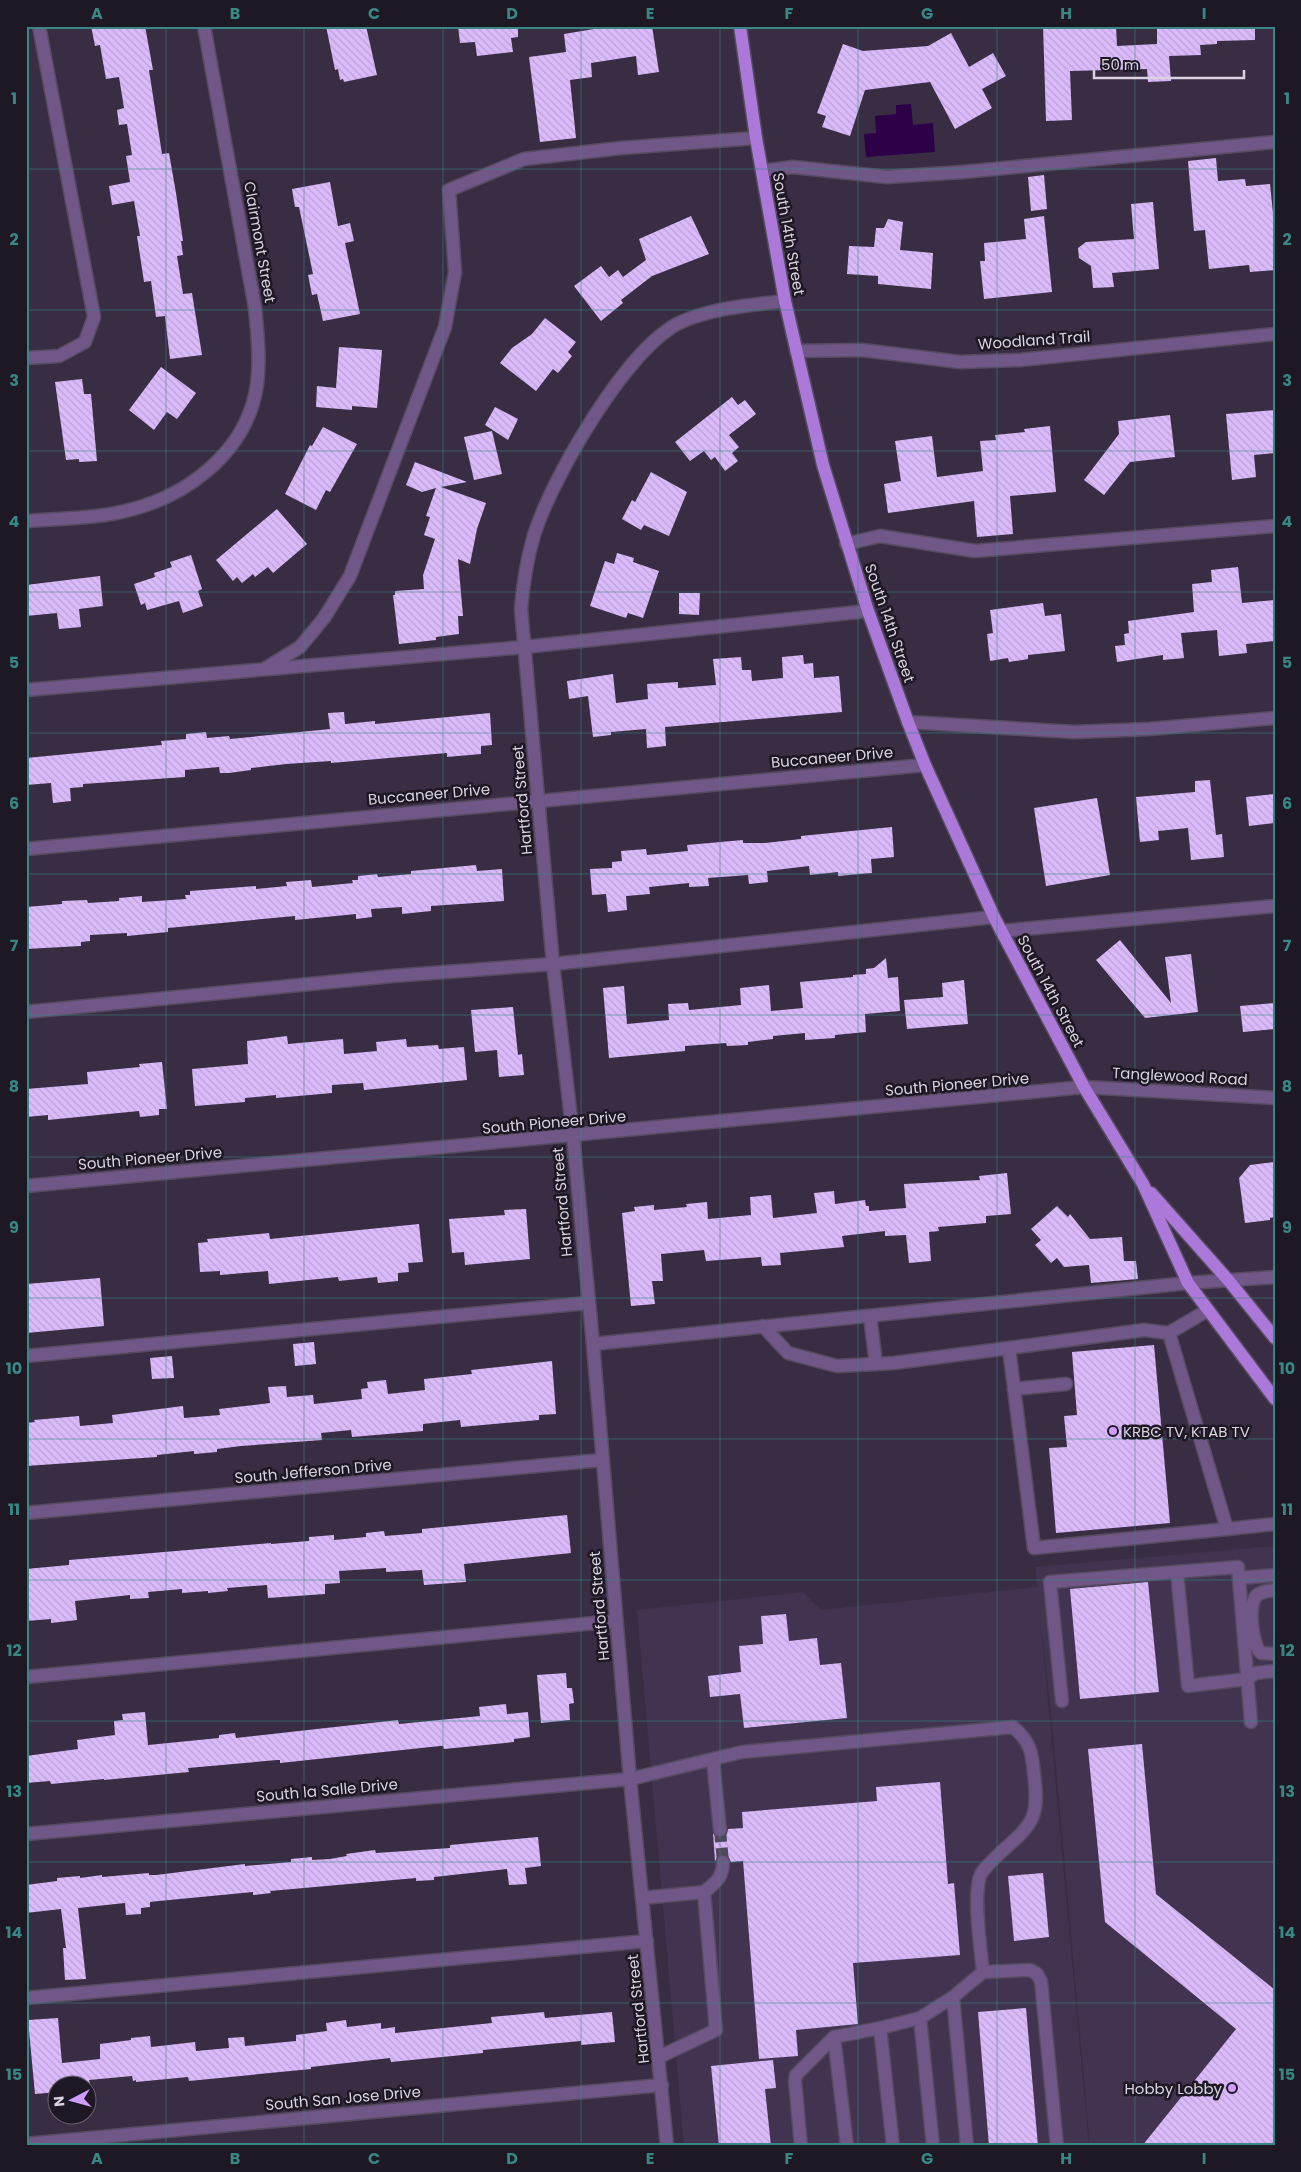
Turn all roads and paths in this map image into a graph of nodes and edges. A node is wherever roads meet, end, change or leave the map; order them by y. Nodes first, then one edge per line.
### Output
1 (39, 26) edge
2 (204, 26) edge
3 (740, 26) edge
4 (756, 138) junction
5 (1275, 142) edge
6 (762, 171) junction
7 (785, 301) junction
8 (1275, 334) edge
9 (796, 351) junction
10 (26, 358) edge
11 (26, 521) edge
12 (1275, 526) edge
13 (846, 544) junction
14 (868, 611) junction
15 (524, 648) junction
16 (266, 668) junction
17 (26, 690) edge
18 (1275, 718) edge
19 (908, 722) junction
20 (925, 765) junction
21 (538, 800) junction
22 (26, 849) edge
23 (1275, 906) edge
24 (994, 917) junction
25 (1001, 931) junction
26 (553, 964) junction
27 (26, 1012) edge
28 (1084, 1087) junction
29 (1275, 1098) edge
30 (573, 1136) junction
31 (1142, 1184) junction
32 (26, 1186) edge
33 (1275, 1277) edge
34 (1229, 1281) junction
35 (1188, 1284) junction
36 (587, 1303) junction
37 (1208, 1310) junction
38 (870, 1316) junction
39 (763, 1326) junction
40 (1168, 1332) junction
41 (1275, 1338) edge
42 (593, 1344) junction
43 (1009, 1348) junction
44 (26, 1356) edge
45 (876, 1364) junction
46 (1066, 1384) dead end
47 (1014, 1389) junction
48 (1275, 1399) edge
49 (602, 1460) junction
50 (26, 1513) edge
51 (1275, 1524) edge
52 (1227, 1529) junction
53 (1177, 1572) junction
54 (1275, 1575) edge
55 (1239, 1578) junction
56 (1275, 1590) edge
57 (616, 1621) junction
58 (1275, 1654) edge
59 (1275, 1671) edge
60 (26, 1677) edge
61 (1248, 1679) junction
62 (1062, 1702) dead end
63 (1251, 1722) dead end
64 (713, 1760) junction
65 (630, 1779) junction
66 (720, 1830) tunnel mouth
67 (26, 1834) edge
68 (723, 1862) tunnel mouth
69 (704, 1892) junction
70 (642, 1898) junction
71 (647, 1942) junction
72 (983, 1972) junction
73 (953, 1997) junction
74 (26, 1998) edge
75 (920, 2018) junction
76 (880, 2028) junction
77 (834, 2037) junction
78 (660, 2057) junction
79 (662, 2085) junction
80 (26, 2144) edge
81 (667, 2146) edge
82 (801, 2146) edge
83 (847, 2146) edge
84 (893, 2146) edge
85 (933, 2146) edge
86 (967, 2146) edge
87 (1057, 2146) edge

1 - 10 street
2 - 11 street, Clairmont Street
3 - 4 main road, South 14th Street
4 - 6 main road, South 14th Street
4 - 16 street
5 - 6 street
6 - 7 main road, South 14th Street
7 - 9 main road, South 14th Street
7 - 15 street, Hartford Street
8 - 9 street, Woodland Trail
9 - 13 main road, South 14th Street
12 - 13 street
13 - 14 main road, South 14th Street
14 - 15 street
14 - 19 main road, South 14th Street
15 - 16 street
15 - 21 street, Hartford Street
16 - 17 street
18 - 19 street
19 - 20 main road, South 14th Street
20 - 21 street, Buccaneer Drive
20 - 24 main road, South 14th Street
21 - 22 street, Buccaneer Drive
21 - 26 street, Hartford Street
23 - 25 street
24 - 25 main road, South 14th Street
24 - 26 street
25 - 28 main road, South 14th Street
26 - 27 street
26 - 30 street, Hartford Street
28 - 29 street, Tanglewood Road
28 - 30 street, South Pioneer Drive
28 - 31 main road, South 14th Street
30 - 32 street, South Pioneer Drive
30 - 36 street, Hartford Street
31 - 34 main road, South 14th Street
31 - 35 main road, South 14th Street
33 - 34 street
34 - 35 street
34 - 41 main road, South 14th Street
35 - 37 main road, South 14th Street
35 - 38 street
36 - 42 street, Hartford Street
36 - 44 street
37 - 40 street
37 - 48 main road, South 14th Street
38 - 39 street
38 - 45 street
39 - 42 street
39 - 45 street
40 - 43 street
40 - 52 street
42 - 49 street, Hartford Street
43 - 45 street
43 - 47 street
46 - 47 street
47 - 52 street
49 - 50 street, South Jefferson Drive
49 - 57 street, Hartford Street
51 - 52 street
53 - 55 street
53 - 61 street
53 - 62 street
54 - 55 street
55 - 61 street
56 - 58 street
57 - 60 street
57 - 65 street, Hartford Street
59 - 61 street
61 - 63 street
64 - 65 street, South la Salle Drive
64 - 66 street
64 - 72 street, South la Salle Drive
65 - 67 street, South la Salle Drive
65 - 70 street, Hartford Street
68 - 69 street
69 - 70 street
69 - 78 street
70 - 71 street, Hartford Street
71 - 74 street
71 - 78 street, Hartford Street
72 - 73 street
72 - 87 street
73 - 75 street
73 - 86 street
75 - 76 street
75 - 85 street
76 - 77 street
76 - 84 street
77 - 82 street
77 - 83 street
78 - 79 street, Hartford Street
79 - 80 street, South San Jose Drive
79 - 81 street, Hartford Street

